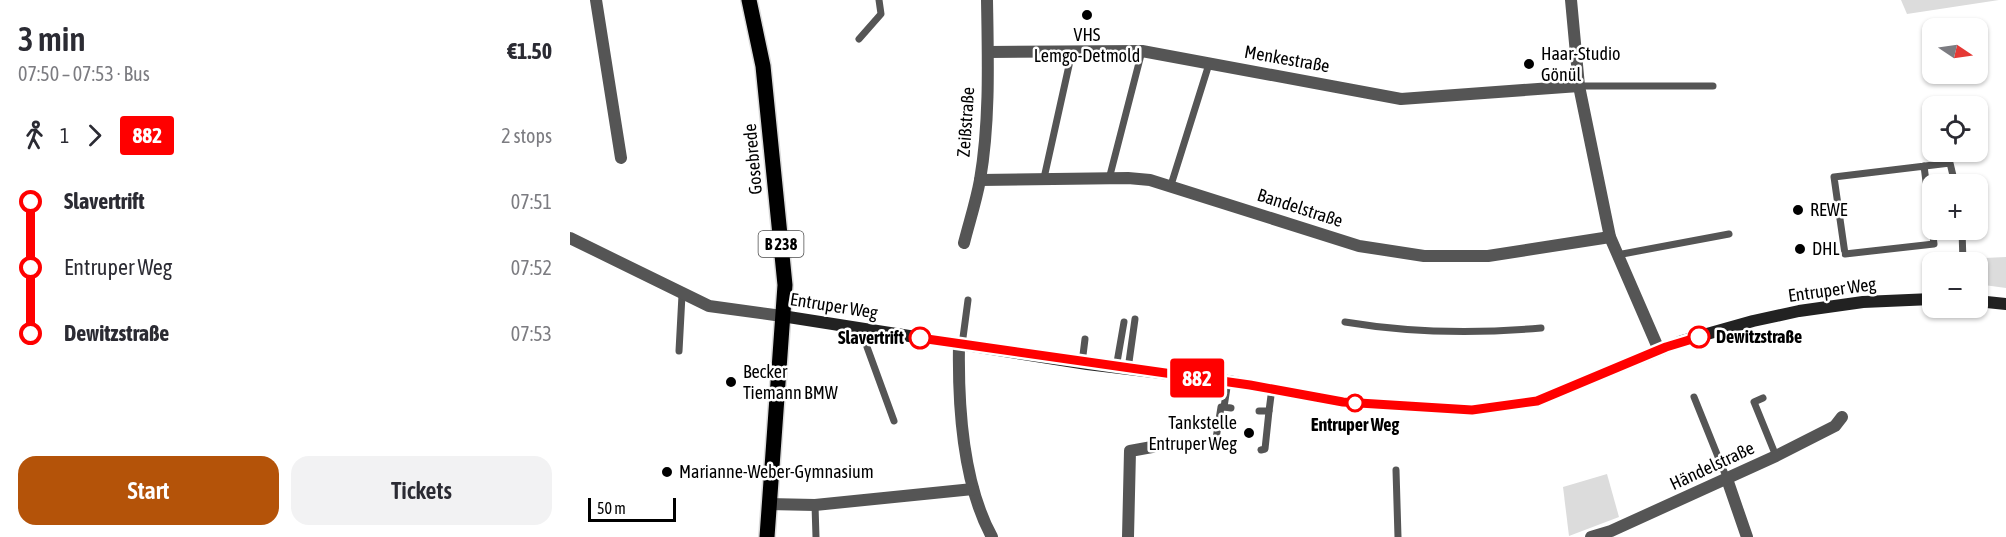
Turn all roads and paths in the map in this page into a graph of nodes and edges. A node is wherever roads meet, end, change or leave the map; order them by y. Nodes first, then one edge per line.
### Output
1 (596, 0) edge
2 (749, 0) edge
3 (879, 0) edge
4 (987, 0) edge
5 (1571, 0) edge
6 (859, 39) dead end
7 (1142, 51) junction
8 (988, 52) junction
9 (1072, 52) junction
10 (1209, 63) junction
11 (1579, 86) junction
12 (1713, 86) dead end
13 (621, 158) dead end
14 (1924, 166) junction
15 (1953, 174) edge
16 (1044, 178) junction
17 (1109, 179) junction
18 (980, 180) junction
19 (1171, 185) junction
20 (1730, 234) dead end
21 (1610, 237) junction
22 (570, 238) edge
23 (1961, 240) edge
24 (964, 243) dead end
25 (1960, 248) junction
26 (1959, 252) edge
27 (1961, 252) edge
28 (1617, 255) junction
29 (682, 295) junction
30 (1922, 299) edge
31 (968, 300) dead end
32 (1988, 302) edge
33 (2006, 304) edge
34 (782, 316) junction
35 (1135, 319) dead end
36 (1124, 321) dead end
37 (1345, 322) dead end
38 (1541, 328) dead end
39 (864, 329) junction
40 (1085, 339) dead end
41 (961, 345) junction
42 (1659, 350) junction
43 (679, 351) dead end
44 (1082, 363) junction
45 (1122, 369) junction
46 (1228, 381) junction
47 (1272, 388) junction
48 (1694, 397) dead end
49 (1763, 398) dead end
50 (1259, 411) dead end
51 (1269, 411) junction
52 (1842, 417) dead end
53 (894, 421) dead end
54 (1227, 446) dead end
55 (1152, 447) dead end
56 (1261, 450) dead end
57 (1776, 456) junction
58 (1395, 470) dead end
59 (1726, 479) junction
60 (973, 489) junction
61 (768, 504) junction
62 (815, 505) junction
63 (1612, 534) edge
64 (767, 537) edge
65 (816, 537) edge
66 (992, 537) edge
67 (1128, 537) edge
68 (1398, 537) edge
69 (1591, 537) edge
70 (1747, 537) edge

1 - 13 street
2 - 34 main road, Gosebrede / B 238
3 - 6 lane
4 - 8 street, Zeißstraße
5 - 11 street
7 - 9 street, Menkestraße
7 - 10 street, Menkestraße
7 - 17 lane
8 - 9 street, Menkestraße
8 - 18 street, Zeißstraße
9 - 16 lane
10 - 11 street, Menkestraße
10 - 19 lane
11 - 12 lane
11 - 21 street
14 - 14 lane
14 - 15 lane
16 - 17 street, Bandelstraße
16 - 18 street, Bandelstraße
17 - 19 street, Bandelstraße
18 - 24 street, Zeißstraße
19 - 21 street, Bandelstraße
20 - 28 lane
21 - 28 street
22 - 29 street, Entruper Weg
23 - 25 lane
25 - 26 lane
25 - 27 lane
28 - 42 street
29 - 34 street, Entruper Weg
29 - 43 lane
30 - 42 main road, Entruper Weg
31 - 41 lane
32 - 33 main road
34 - 39 main road, Entruper Weg
34 - 61 main road, B 238
35 - 45 lane
36 - 45 lane
37 - 38 lane
39 - 41 main road, Entruper Weg
39 - 53 lane
40 - 44 lane
41 - 44 main road, Entruper Weg
41 - 60 street
42 - 47 main road, Entruper Weg
44 - 45 main road, Entruper Weg
45 - 46 main road, Entruper Weg
46 - 47 main road, Entruper Weg
46 - 54 lane
47 - 51 lane
48 - 59 lane
49 - 57 lane
50 - 51 lane
51 - 56 lane
52 - 57 street, Händelstraße
55 - 67 street
57 - 59 street, Händelstraße
58 - 68 lane
59 - 63 street, Händelstraße
59 - 70 street
60 - 62 street
60 - 66 street
61 - 62 street
61 - 64 main road, B 238
62 - 65 lane
63 - 69 street, Händelstraße

